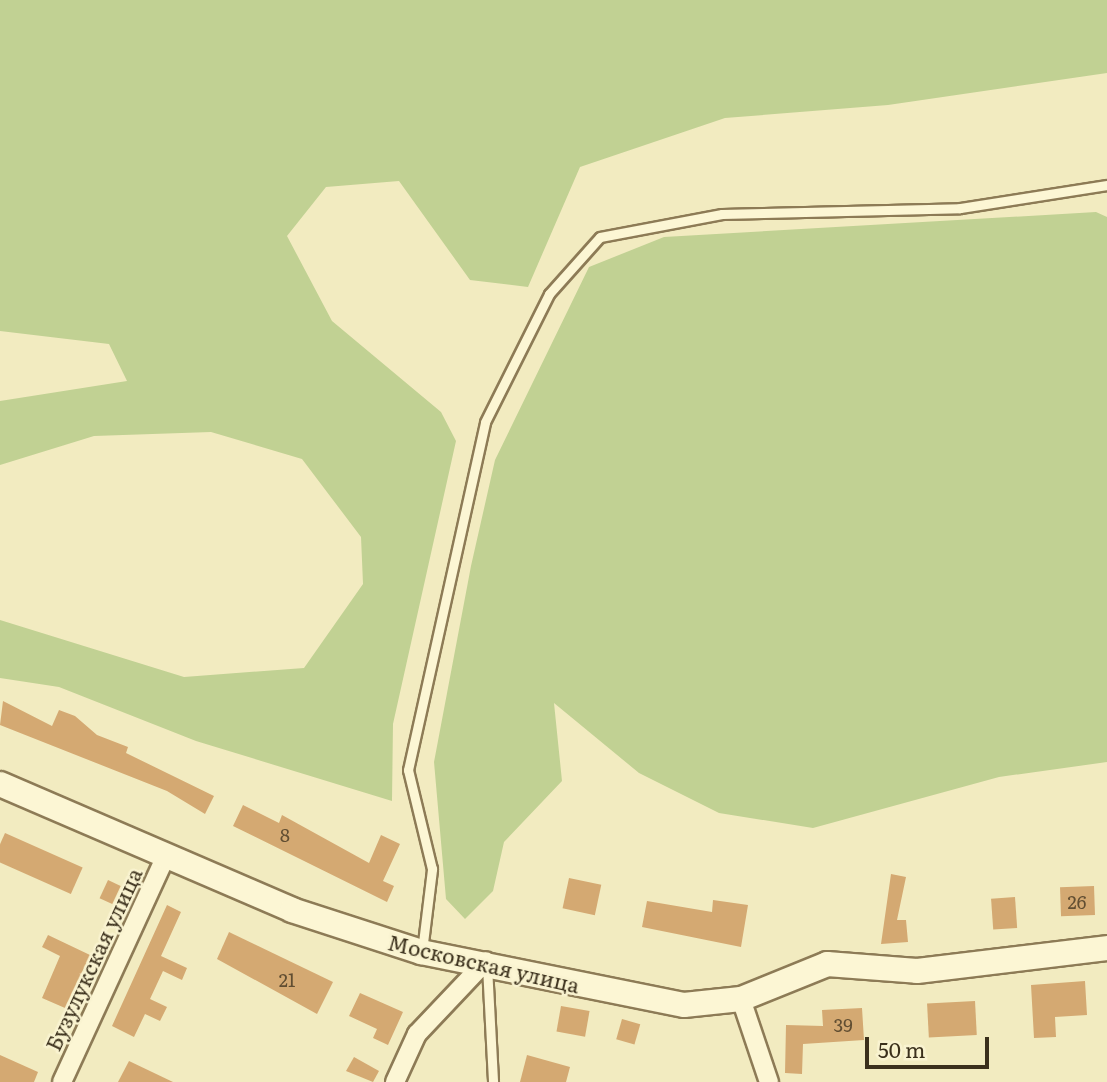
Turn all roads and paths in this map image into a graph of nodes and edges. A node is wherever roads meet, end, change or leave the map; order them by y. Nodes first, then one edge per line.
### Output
1 (1107, 185) edge
2 (0, 784) edge
3 (166, 856) junction
4 (1107, 948) edge
5 (421, 952) junction
6 (486, 961) junction
7 (741, 999) junction
8 (62, 1082) edge
9 (396, 1082) edge
10 (493, 1082) edge
11 (769, 1082) edge

1 - 5 lane
2 - 3 street, Московская улица
3 - 5 street, Московская улица
3 - 8 street, Бузулукская улица
4 - 7 street, Московская улица
5 - 6 street, Московская улица
6 - 7 street, Московская улица
6 - 9 street
6 - 10 lane
7 - 11 street

